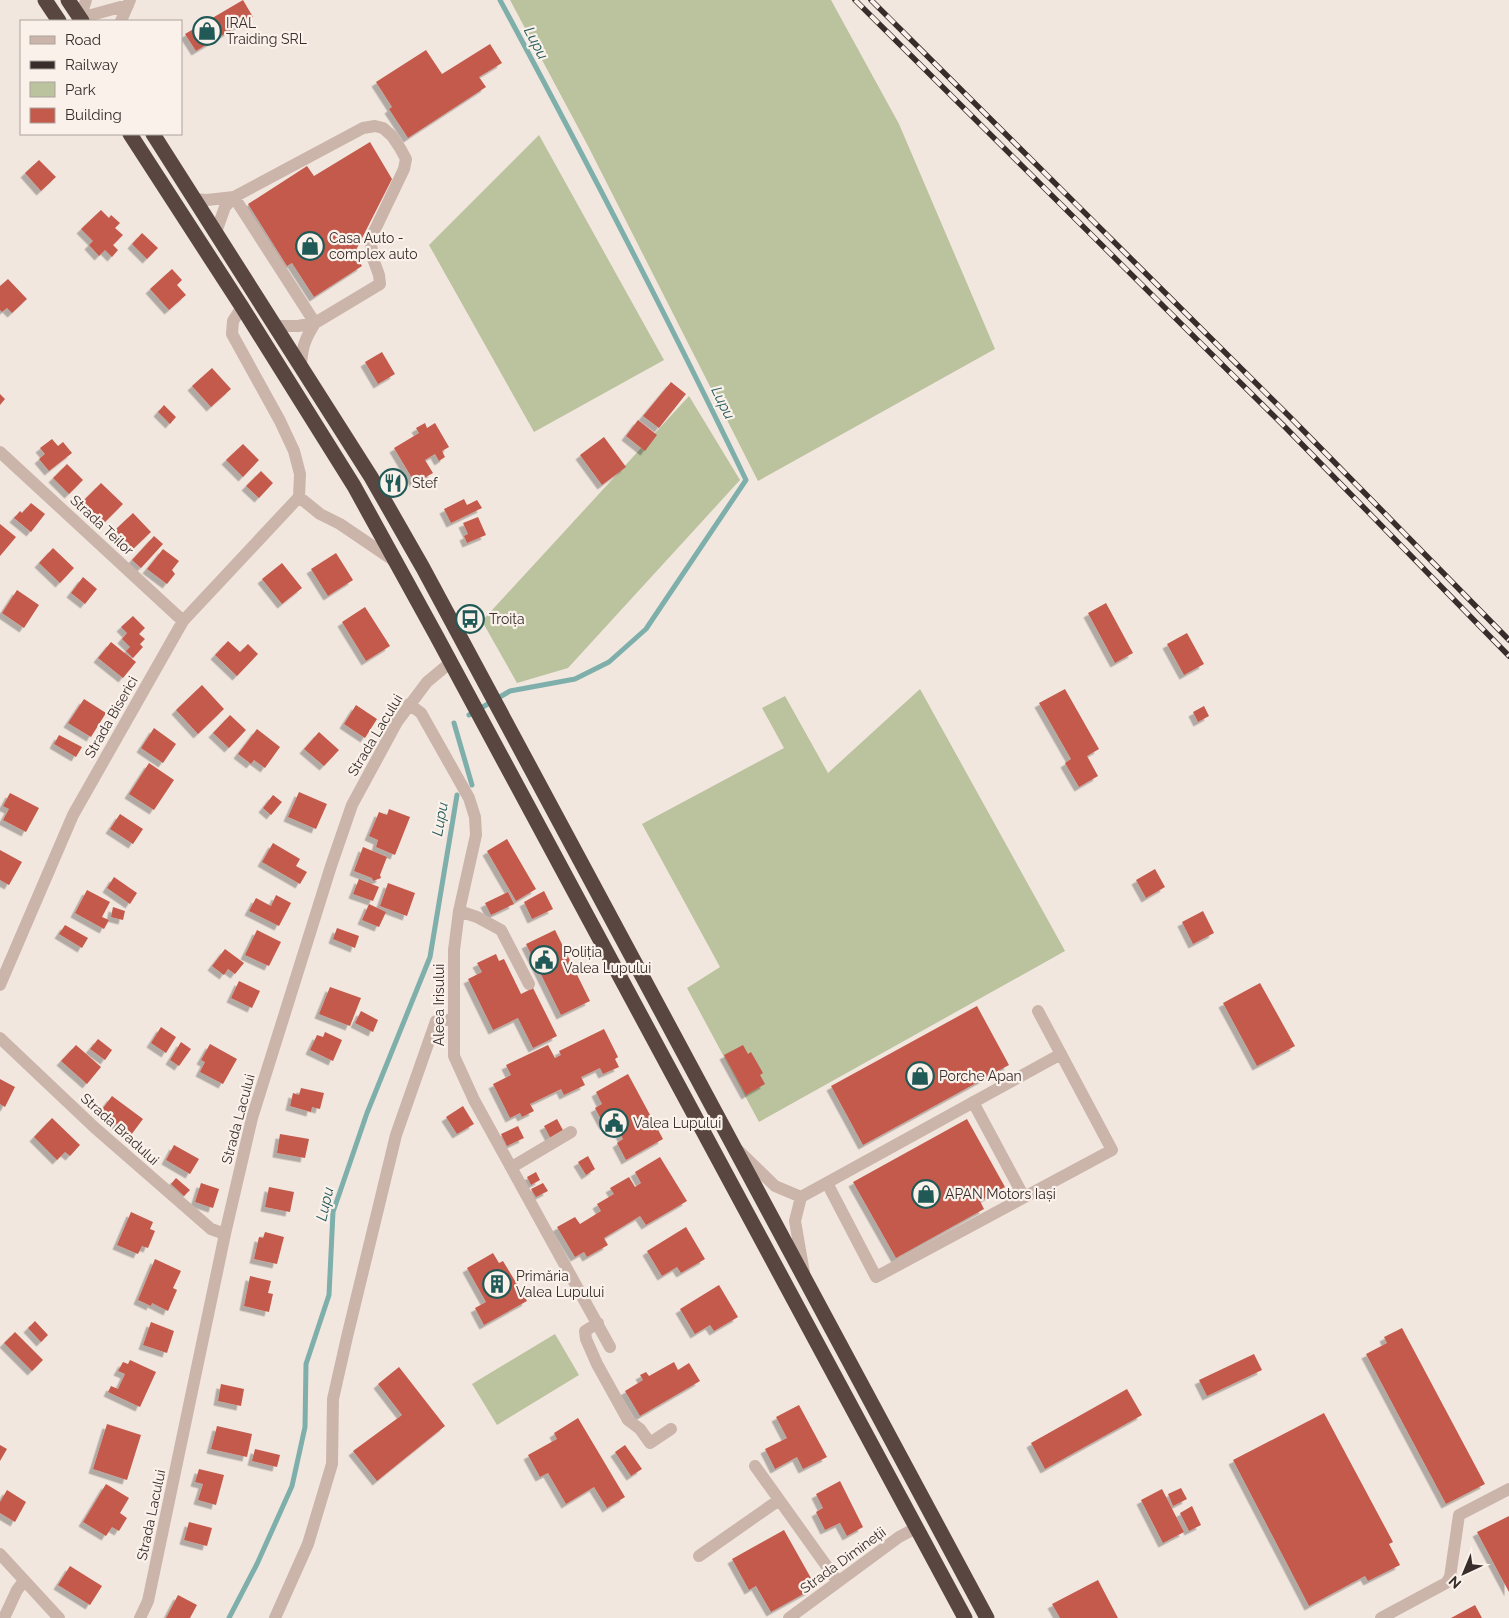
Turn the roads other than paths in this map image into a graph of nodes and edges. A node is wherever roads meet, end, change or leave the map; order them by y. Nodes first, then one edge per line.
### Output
1 (45, 0) edge
2 (68, 0) edge
3 (86, 0) edge
4 (129, 2) edge
5 (58, 20) edge
6 (81, 20) edge
7 (121, 20) edge
8 (131, 135) edge
9 (154, 135) edge
10 (234, 197) junction
11 (194, 199) junction
12 (216, 232) junction
13 (242, 307) junction
14 (315, 323) junction
15 (276, 326) junction
16 (301, 365) junction
17 (1, 456) edge
18 (299, 497) junction
19 (396, 562) junction
20 (183, 621) junction
21 (451, 662) junction
22 (409, 704) junction
23 (458, 912) junction
24 (529, 984) dead end
25 (0, 985) edge
26 (1038, 1011) dead end
27 (454, 1020) junction
28 (0, 1038) edge
29 (1061, 1054) junction
30 (973, 1102) junction
31 (570, 1132) dead end
32 (733, 1145) junction
33 (512, 1167) junction
34 (826, 1183) junction
35 (801, 1197) junction
36 (1024, 1197) junction
37 (225, 1234) junction
38 (805, 1280) junction
39 (598, 1322) junction
40 (610, 1347) dead end
41 (671, 1429) dead end
42 (755, 1466) dead end
43 (1509, 1489) edge
44 (779, 1500) junction
45 (916, 1528) junction
46 (0, 1554) edge
47 (699, 1556) dead end
48 (24, 1581) junction
49 (838, 1582) junction
50 (4, 1618) edge
51 (59, 1618) edge
52 (140, 1618) edge
53 (275, 1618) edge
54 (789, 1618) edge
55 (965, 1618) edge
56 (987, 1618) edge
57 (1381, 1618) edge

1 - 5 highway
2 - 6 highway
3 - 6 street
4 - 6 street
4 - 7 street
8 - 13 highway
9 - 11 highway
10 - 11 street
10 - 12 street
10 - 14 street
10 - 14 street
11 - 12 highway
12 - 15 highway
13 - 18 street
13 - 19 highway
14 - 15 street
14 - 16 street
15 - 16 highway
16 - 32 highway
17 - 20 street, Strada Teilor
18 - 19 street
18 - 20 street, Strada Biserici
19 - 21 highway
20 - 25 street, Strada Biserici
21 - 22 street, Strada Lacului
21 - 45 highway
22 - 23 street, Aleea Irisului
22 - 37 street, Strada Lacului
23 - 24 street
23 - 27 street, Aleea Irisului
26 - 29 street
27 - 33 street, Aleea Irisului
27 - 53 street
28 - 37 street, Strada Bradului
29 - 30 street
29 - 36 street
30 - 34 street
30 - 36 street
31 - 33 street
32 - 35 street
32 - 38 highway
33 - 39 street, Aleea Irisului
34 - 35 street
34 - 36 street
35 - 38 street
37 - 52 street, Strada Lacului
38 - 56 highway
39 - 40 street, Aleea Irisului
39 - 41 street
42 - 44 street
43 - 57 street
44 - 47 street
44 - 49 street
45 - 49 street, Strada Dimineții
45 - 55 highway
46 - 48 street
48 - 50 street
48 - 51 street
49 - 54 street, Strada Dimineții

